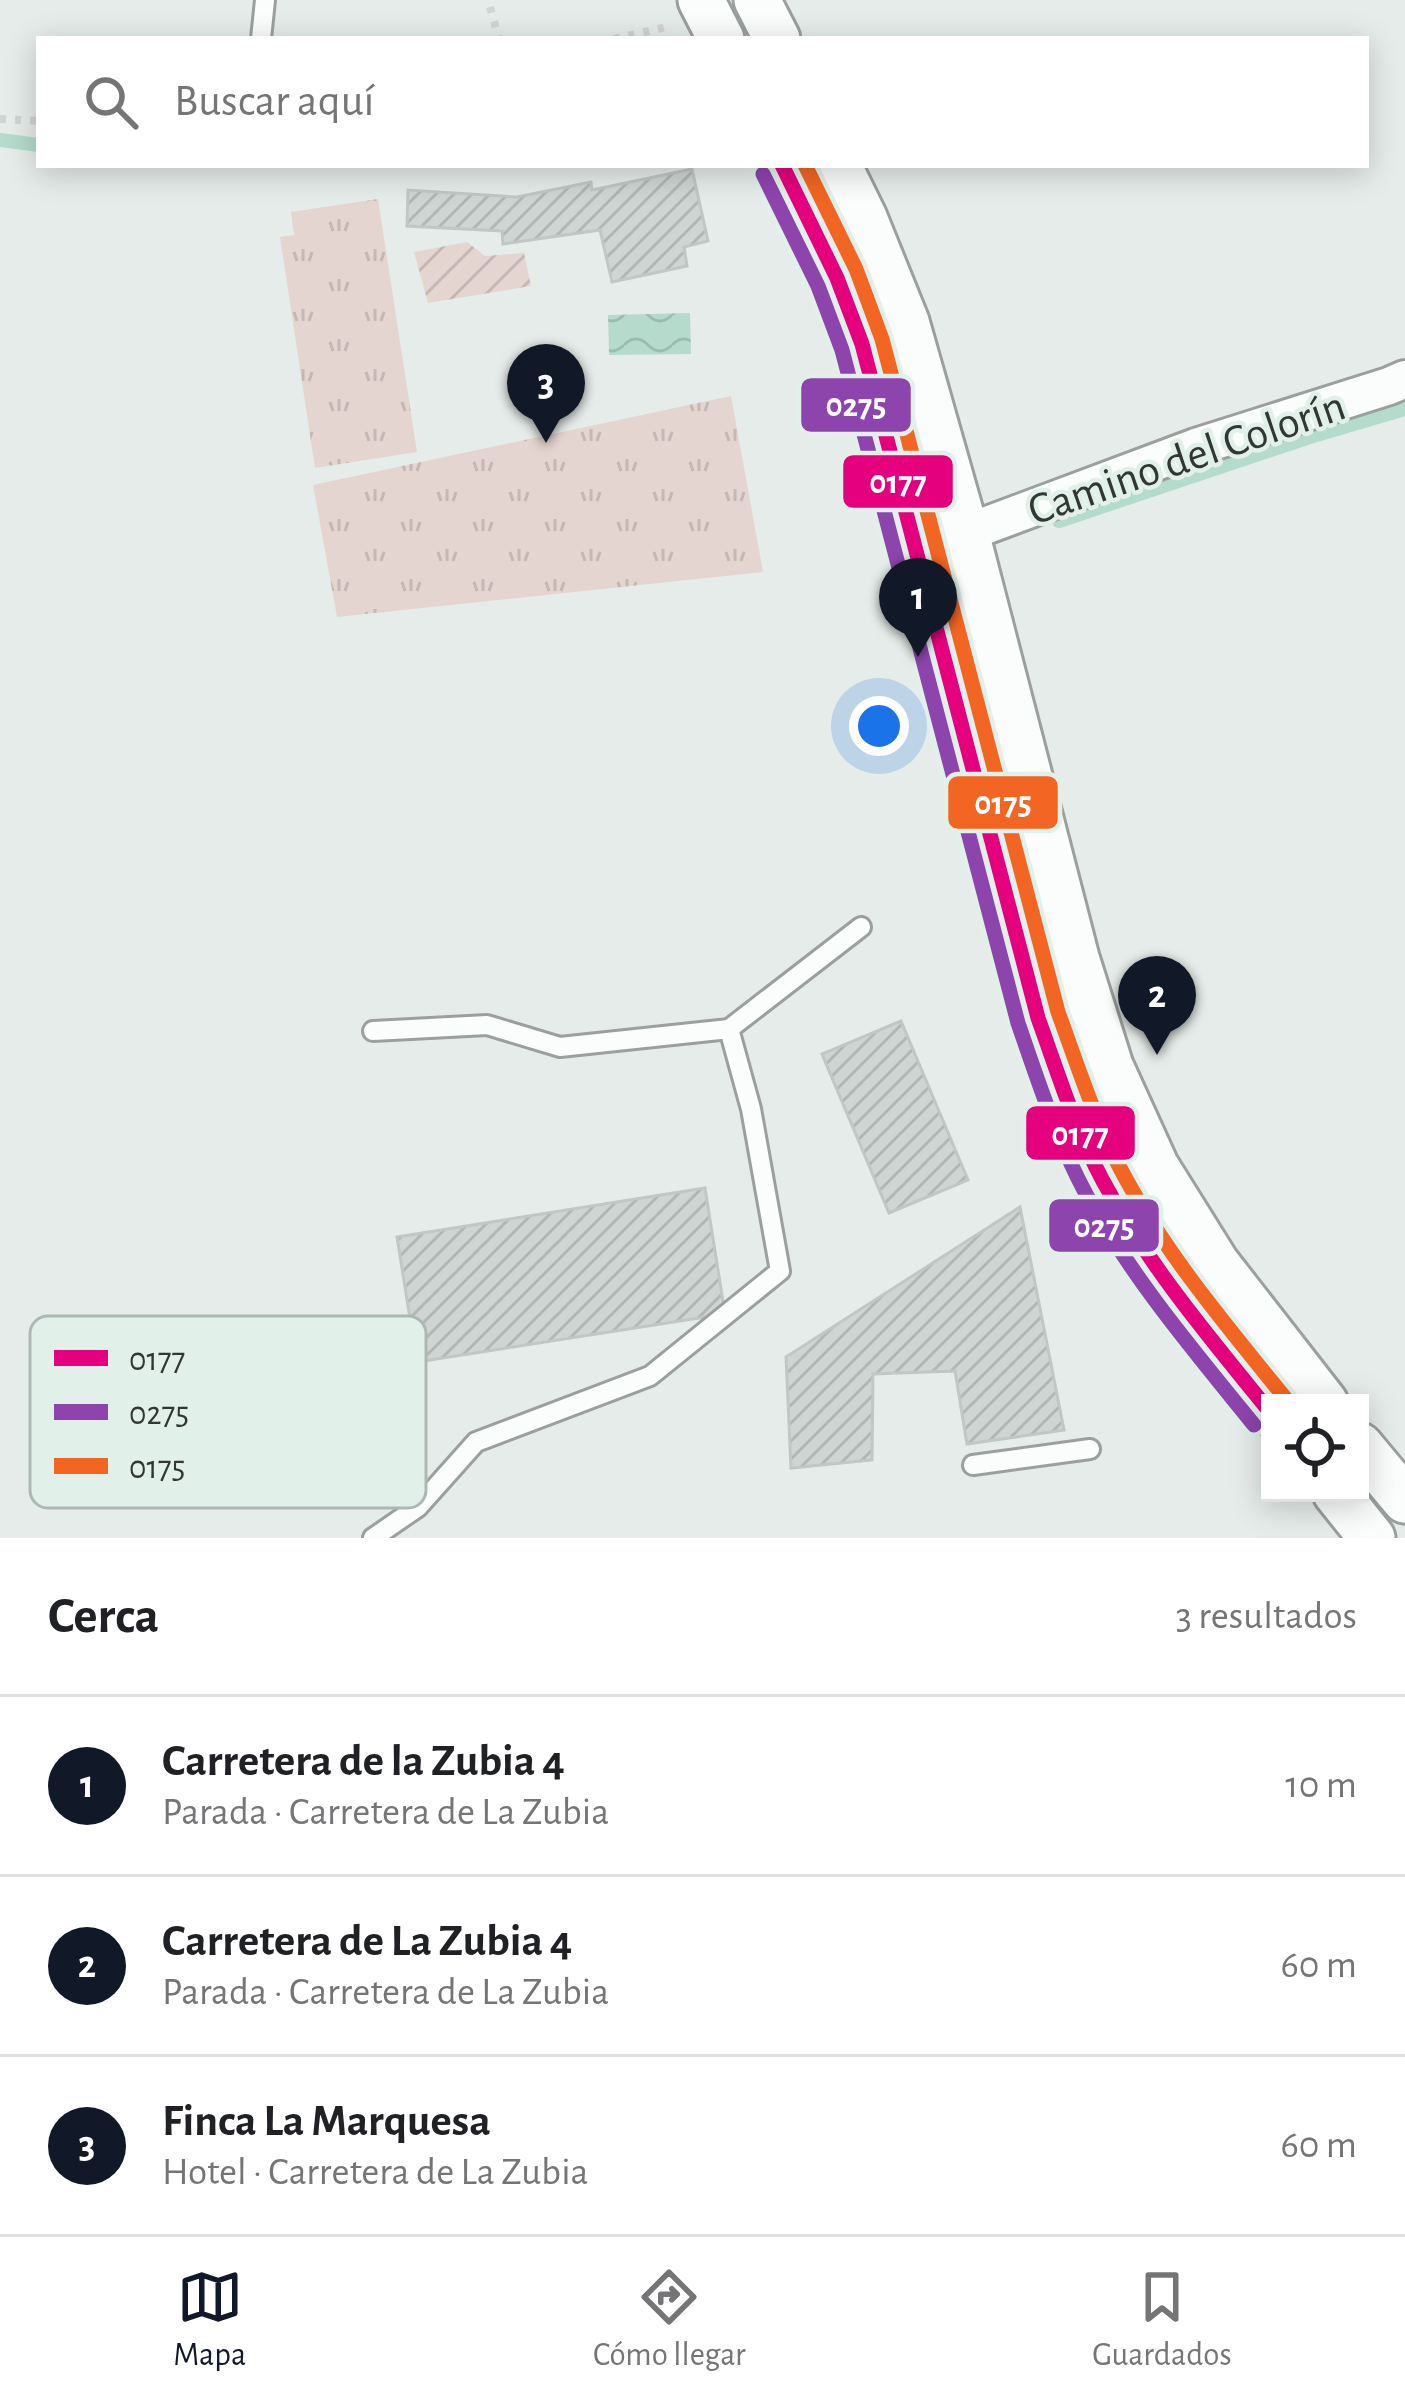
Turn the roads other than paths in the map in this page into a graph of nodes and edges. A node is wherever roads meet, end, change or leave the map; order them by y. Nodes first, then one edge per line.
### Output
1 (266, 0) edge
2 (701, 0) edge
3 (757, 0) edge
4 (261, 36) edge
5 (719, 36) edge
6 (775, 36) edge
7 (783, 168) edge
8 (839, 168) edge
9 (1405, 379) edge
10 (966, 533) junction
11 (861, 927) dead end
12 (729, 1029) junction
13 (373, 1031) dead end
14 (1318, 1394) edge
15 (1261, 1400) edge
16 (1090, 1448) dead end
17 (1369, 1457) edge
18 (973, 1465) dead end
19 (426, 1499) edge
20 (1405, 1500) edge
21 (1343, 1502) edge
22 (418, 1508) edge
23 (373, 1538) edge
24 (1372, 1538) edge

1 - 4 lane
2 - 5 street
3 - 6 street
7 - 15 street
8 - 10 street
9 - 10 street, Camino del Colorín
10 - 14 street
11 - 12 lane
12 - 13 lane
12 - 19 lane
16 - 18 lane
17 - 20 street
21 - 24 street
22 - 23 lane

